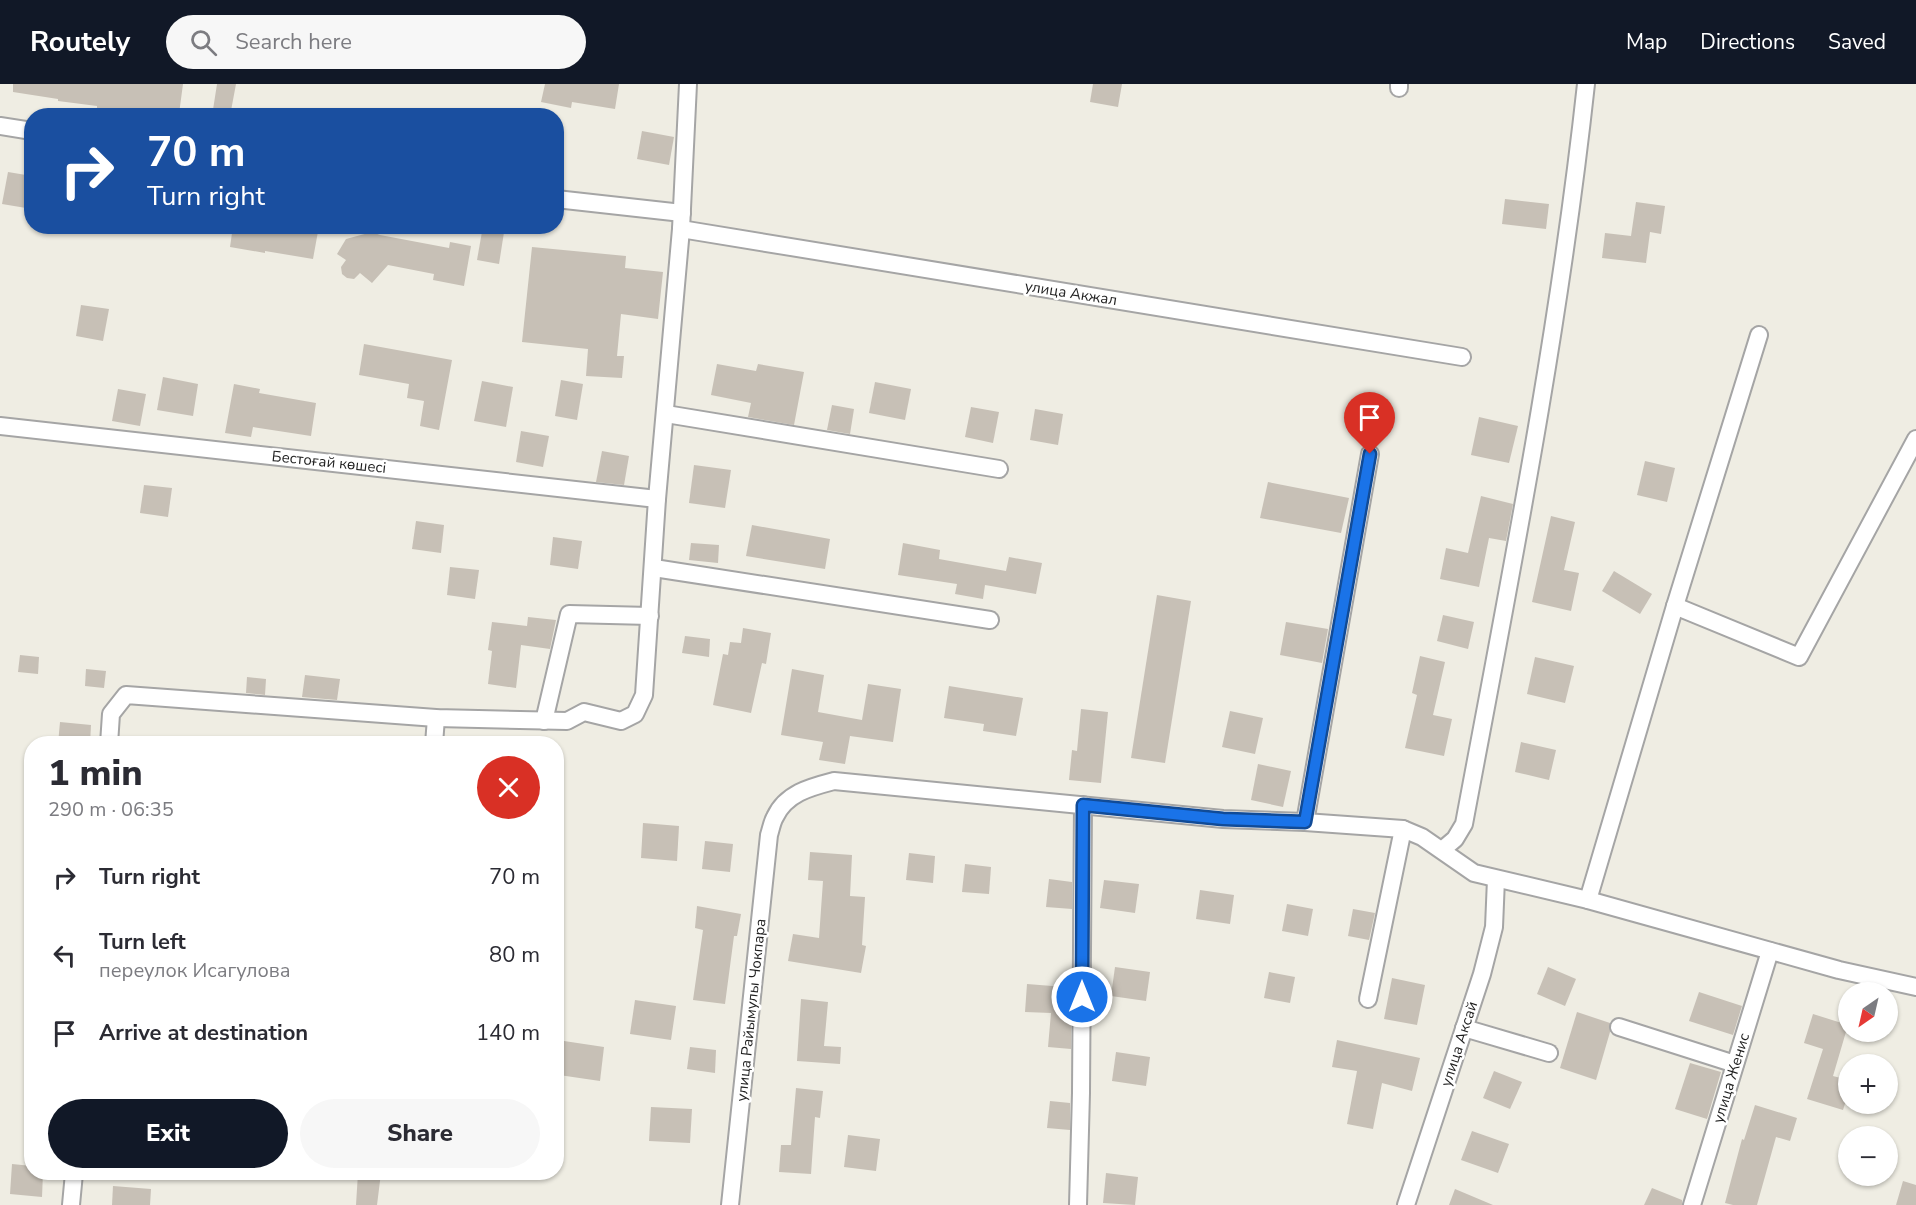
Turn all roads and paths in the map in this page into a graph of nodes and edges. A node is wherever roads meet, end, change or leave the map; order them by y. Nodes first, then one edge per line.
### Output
1 (688, 84) edge
2 (1586, 84) edge
3 (0, 126) edge
4 (24, 130) edge
5 (564, 200) edge
6 (681, 221) junction
7 (1759, 335) dead end
8 (1462, 357) dead end
9 (666, 414) junction
10 (0, 426) edge
11 (1916, 440) edge
12 (1370, 454) dead end
13 (999, 469) dead end
14 (657, 499) junction
15 (654, 568) junction
16 (1675, 606) junction
17 (650, 616) junction
18 (990, 620) dead end
19 (436, 717) junction
20 (544, 721) junction
21 (110, 736) edge
22 (435, 736) edge
23 (1083, 805) junction
24 (1305, 822) junction
25 (1403, 829) junction
26 (1442, 850) junction
27 (1496, 879) junction
28 (1588, 900) junction
29 (1770, 951) junction
30 (1916, 987) edge
31 (1368, 999) dead end
32 (1619, 1027) dead end
33 (1464, 1028) junction
34 (1549, 1053) dead end
35 (1735, 1064) junction
36 (73, 1180) edge
37 (71, 1205) edge
38 (730, 1205) edge
39 (1078, 1205) edge
40 (1406, 1205) edge
41 (1692, 1205) edge

1 - 6 street
2 - 26 street
3 - 4 street
5 - 6 street, улица Акжал
6 - 8 street, улица Акжал
6 - 9 street
7 - 16 street
9 - 13 street
9 - 14 street
10 - 14 street, Бестоғай көшесі
11 - 16 street
12 - 24 street
14 - 15 street
15 - 17 street
15 - 18 street
16 - 28 street
17 - 20 street
17 - 20 street
19 - 20 street
19 - 21 street
19 - 22 street
23 - 24 street
23 - 38 street, улица Райымулы Чокпара
23 - 39 street
24 - 25 street
25 - 26 street
25 - 31 street
26 - 27 street
27 - 28 street
27 - 33 street, улица Аксай
28 - 29 street
29 - 30 street
29 - 35 street, улица Женис
32 - 35 street
33 - 34 street
33 - 40 street, улица Аксай
35 - 41 street, улица Женис
36 - 37 street

